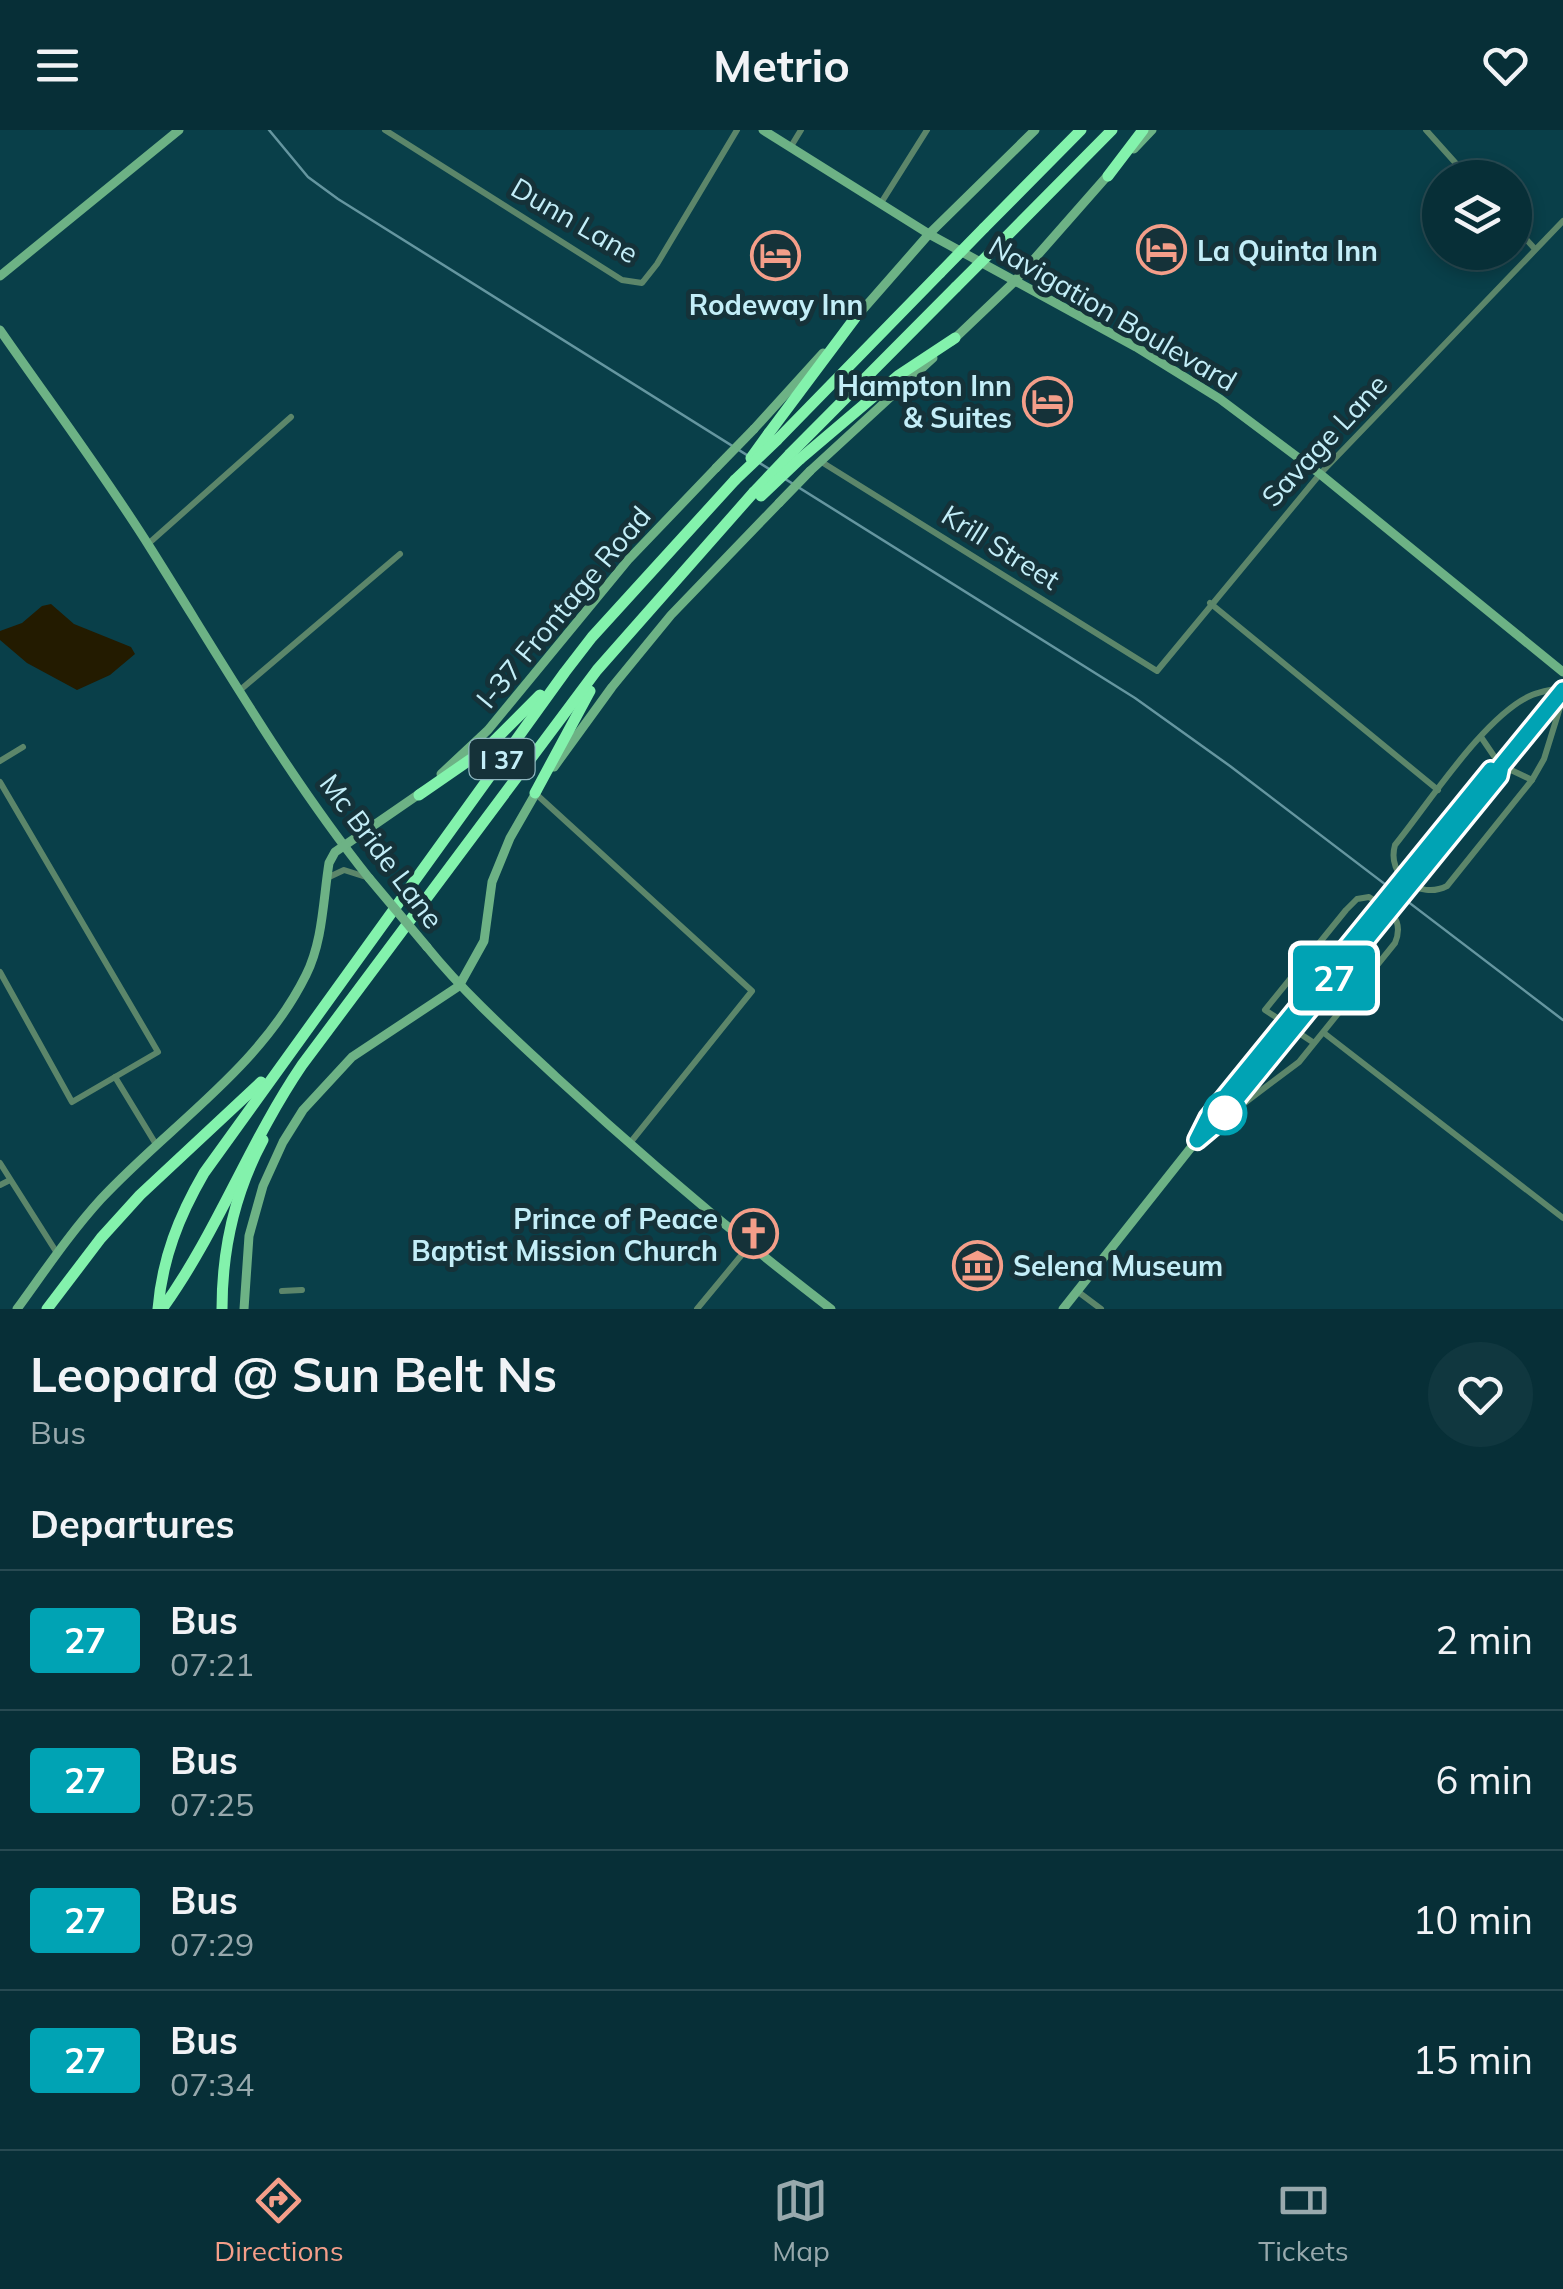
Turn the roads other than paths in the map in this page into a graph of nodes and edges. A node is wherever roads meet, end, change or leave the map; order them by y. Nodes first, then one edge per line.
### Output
1 (178, 130) edge
2 (384, 130) edge
3 (737, 130) edge
4 (763, 130) edge
5 (802, 130) edge
6 (928, 130) edge
7 (1036, 130) edge
8 (1081, 130) edge
9 (1112, 130) edge
10 (1143, 130) edge
11 (1152, 130) edge
12 (1426, 130) edge
13 (790, 148) junction
14 (1454, 160) edge
15 (1108, 176) junction
16 (881, 204) junction
17 (1563, 221) edge
18 (930, 234) junction
19 (1532, 245) edge
20 (1535, 248) junction
21 (0, 276) edge
22 (1014, 282) junction
23 (856, 318) junction
24 (0, 330) edge
25 (956, 338) junction
26 (291, 416) dead end
27 (773, 436) junction
28 (795, 457) junction
29 (820, 461) junction
30 (1320, 474) junction
31 (148, 544) junction
32 (400, 554) dead end
33 (656, 602) junction
34 (1210, 604) junction
35 (1156, 671) joint
36 (565, 672) junction
37 (1563, 672) edge
38 (239, 691) junction
39 (1563, 692) edge
40 (1480, 737) junction
41 (23, 747) dead end
42 (0, 761) edge
43 (1497, 771) junction
44 (1532, 780) junction
45 (0, 782) edge
46 (1438, 790) junction
47 (535, 793) junction
48 (420, 794) junction
49 (344, 846) junction
50 (369, 878) junction
51 (326, 879) junction
52 (0, 972) edge
53 (459, 986) junction
54 (1289, 1026) junction
55 (1324, 1033) junction
56 (1314, 1044) junction
57 (288, 1054) junction
58 (302, 1065) junction
59 (115, 1077) junction
60 (1216, 1124) junction
61 (1197, 1140) junction
62 (629, 1144) junction
63 (157, 1146) junction
64 (0, 1163) edge
65 (10, 1180) junction
66 (0, 1185) edge
67 (1563, 1218) edge
68 (749, 1246) junction
69 (57, 1254) junction
70 (302, 1290) dead end
71 (282, 1291) dead end
72 (1078, 1291) junction
73 (18, 1309) edge
74 (47, 1309) edge
75 (160, 1309) edge
76 (222, 1309) edge
77 (244, 1309) edge
78 (697, 1309) edge
79 (831, 1309) edge
80 (1063, 1309) edge
81 (1101, 1309) edge

1 - 21 main road
2 - 3 street, Dunn Lane
4 - 13 main road, Navigation Boulevard
5 - 13 street
6 - 16 street
7 - 18 main road, I-37 Frontage Road
8 - 27 highway, bridge
9 - 28 highway, bridge
10 - 15 highway
11 - 15 main road
12 - 14 street
13 - 16 main road, Navigation Boulevard
15 - 22 main road
16 - 18 main road, Navigation Boulevard
17 - 20 street, Savage Lane
18 - 22 main road, Navigation Boulevard
18 - 23 main road, I-37 Frontage Road
19 - 20 street
20 - 30 street, Savage Lane
22 - 25 main road
22 - 30 main road, Navigation Boulevard
23 - 27 highway
23 - 48 main road, I-37 Frontage Road, bridge
24 - 31 main road, Mc Bride Lane
25 - 28 highway
25 - 29 main road
26 - 31 street
27 - 36 highway, I 37, bridge
28 - 33 highway, I 37, bridge
29 - 35 street, Krill Street
29 - 47 main road, bridge
30 - 34 street, Savage Lane
30 - 37 main road, Navigation Boulevard
31 - 38 main road, Mc Bride Lane
32 - 38 street
33 - 47 highway
33 - 58 highway, I 37
34 - 35 street, Savage Lane
34 - 46 street
36 - 48 highway
36 - 57 highway, I 37
38 - 49 main road, Mc Bride Lane
39 - 40 street
39 - 43 main road
39 - 44 street
40 - 43 street
40 - 46 street
41 - 42 street
43 - 44 street
43 - 54 main road, bridge
44 - 46 street
45 - 59 street
47 - 53 main road
47 - 62 street
48 - 49 main road, I-37 Frontage Road
49 - 50 main road, Mc Bride Lane
49 - 51 main road, I-37 Frontage Road
50 - 51 street
50 - 53 main road, Mc Bride Lane, bridge
51 - 63 main road, I-37 Frontage Road
52 - 59 street
53 - 62 main road, Mc Bride Lane
53 - 77 main road
54 - 55 street
54 - 56 street
54 - 60 main road
54 - 61 main road
55 - 56 street
55 - 67 street
56 - 60 street
57 - 74 highway, I 37
57 - 75 highway
58 - 75 highway, I 37
58 - 76 highway
59 - 63 street
60 - 61 main road
61 - 72 main road
62 - 68 main road, Mc Bride Lane
63 - 69 main road, I-37 Frontage Road
64 - 65 street
65 - 66 street
65 - 69 street
68 - 78 street
68 - 79 main road, Mc Bride Lane
69 - 73 main road, I-37 Frontage Road
70 - 71 street
72 - 80 main road
72 - 81 street

